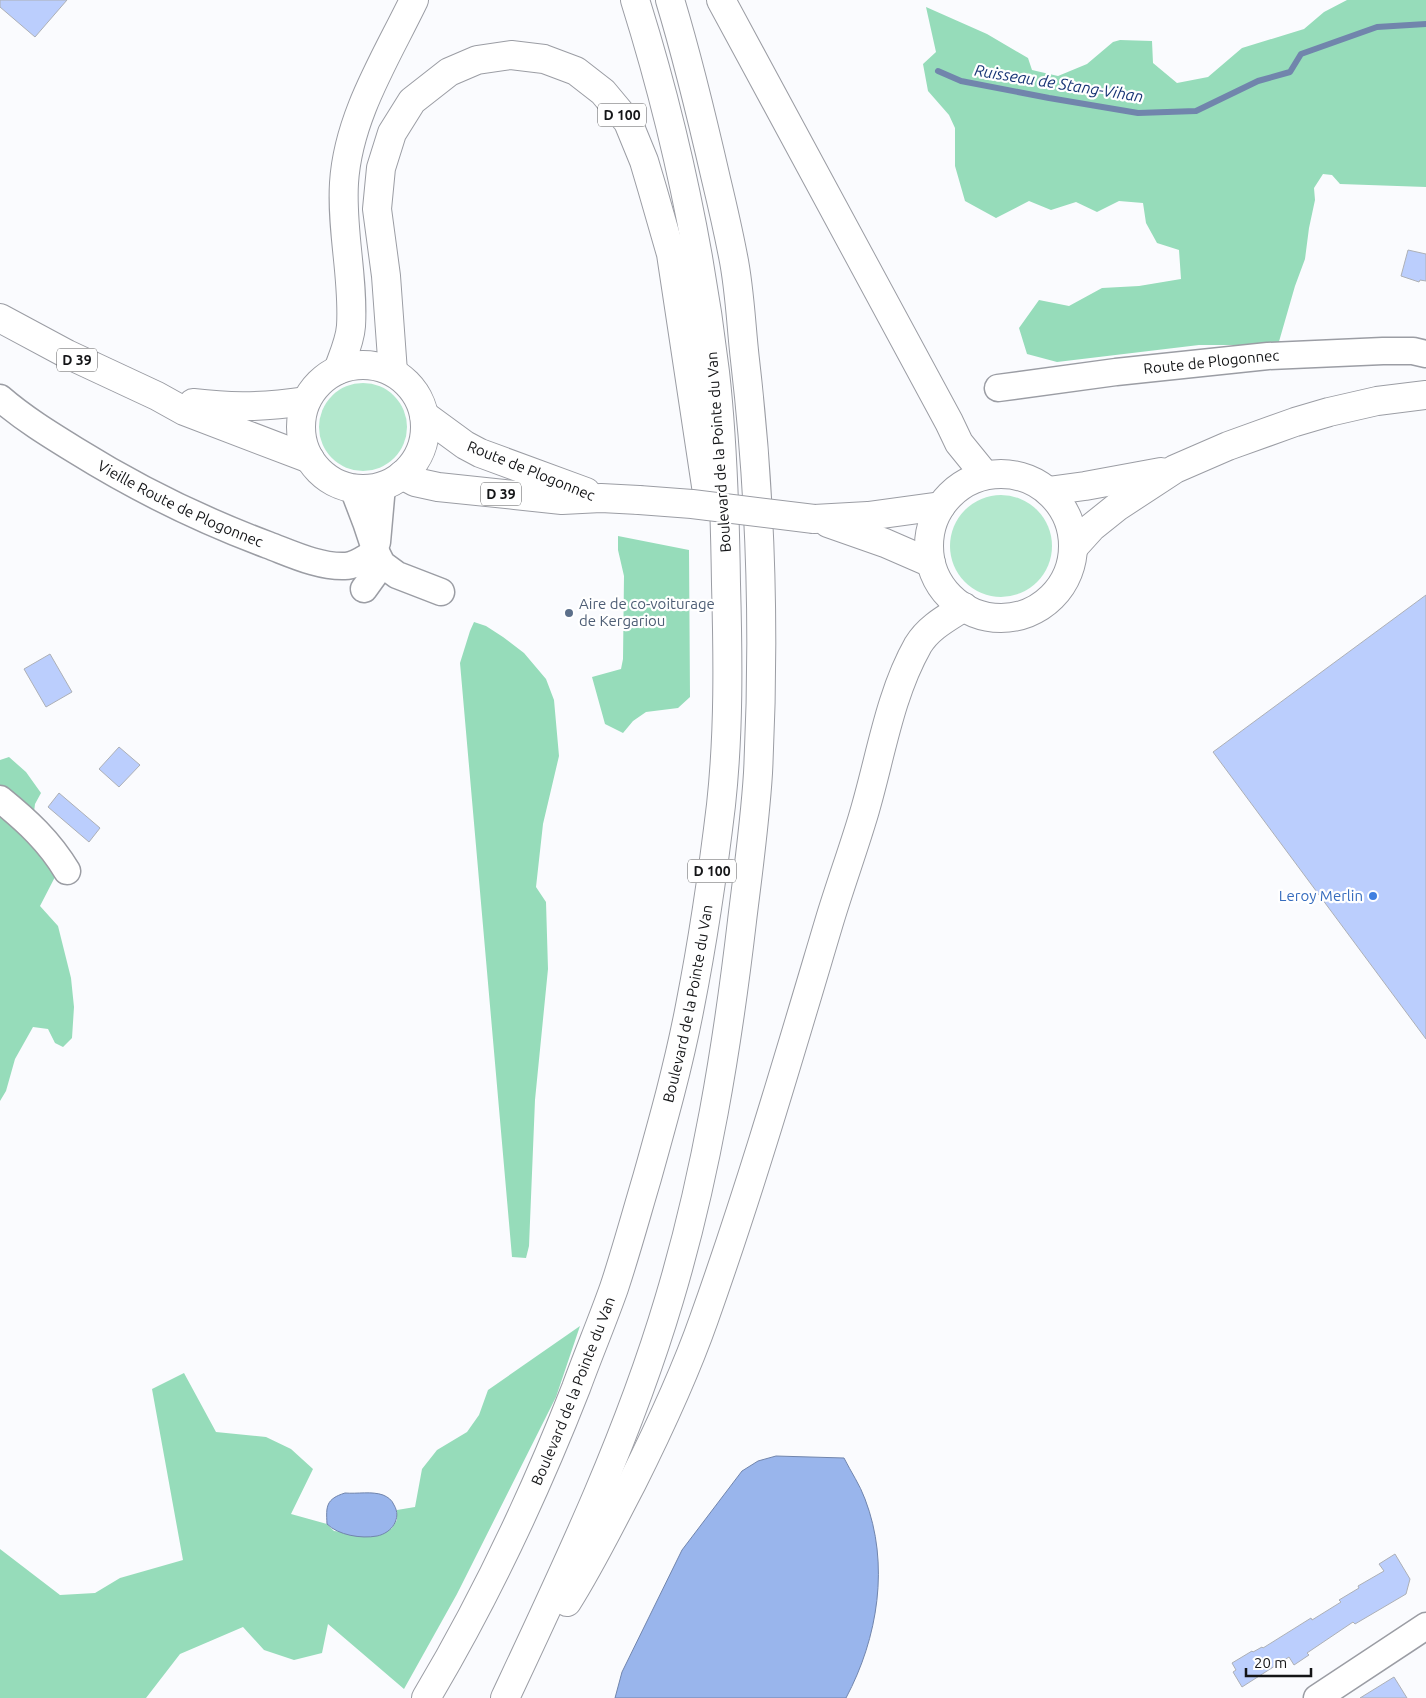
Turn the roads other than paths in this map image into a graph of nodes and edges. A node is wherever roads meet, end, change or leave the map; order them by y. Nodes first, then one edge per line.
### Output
1 (414, 0) edge
2 (636, 0) edge
3 (670, 0) edge
4 (721, 0) edge
5 (0, 318) edge
6 (1426, 354) edge
7 (338, 370) junction
8 (392, 372) junction
9 (998, 388) dead end
10 (1426, 395) edge
11 (157, 396) junction
12 (0, 398) edge
13 (306, 401) junction
14 (424, 415) junction
15 (310, 459) junction
16 (1175, 469) junction
17 (985, 475) junction
18 (392, 480) junction
19 (353, 488) junction
20 (1048, 490) junction
21 (601, 498) junction
22 (941, 506) junction
23 (814, 519) junction
24 (1073, 548) junction
25 (379, 558) junction
26 (931, 563) junction
27 (364, 589) dead end
28 (441, 592) dead end
29 (964, 607) junction
30 (727, 624) junction
31 (0, 799) edge
32 (67, 871) dead end
33 (1426, 1626) edge
34 (426, 1698) edge
35 (505, 1698) edge
36 (509, 1698) edge
37 (1317, 1698) edge

1 - 7 main road
2 - 30 main road, Boulevard de la Pointe du Van / D 100
3 - 35 main road, D 100
4 - 17 main road
5 - 11 main road, D 39
6 - 9 street, Route de Plogonnec
7 - 8 main road
7 - 13 main road
8 - 14 main road
8 - 30 main road, D 100
10 - 16 main road
11 - 13 main road, D 39
11 - 15 main road, D 39
12 - 25 street, Vieille Route de Plogonnec
13 - 15 main road
14 - 18 main road
14 - 21 main road, Route de Plogonnec / D 39
15 - 19 main road
16 - 20 main road
16 - 24 main road
17 - 20 main road
17 - 22 main road
18 - 19 main road
18 - 21 main road, Route de Plogonnec / D 39
18 - 25 street
19 - 25 street
20 - 24 main road
21 - 23 main road, D 39, bridge
22 - 23 main road, D 39
22 - 26 main road
23 - 26 main road, D 39
24 - 29 main road
25 - 27 street
25 - 28 street
26 - 29 main road
29 - 36 main road
30 - 34 main road, Boulevard de la Pointe du Van / D 100
31 - 32 street
33 - 37 street

